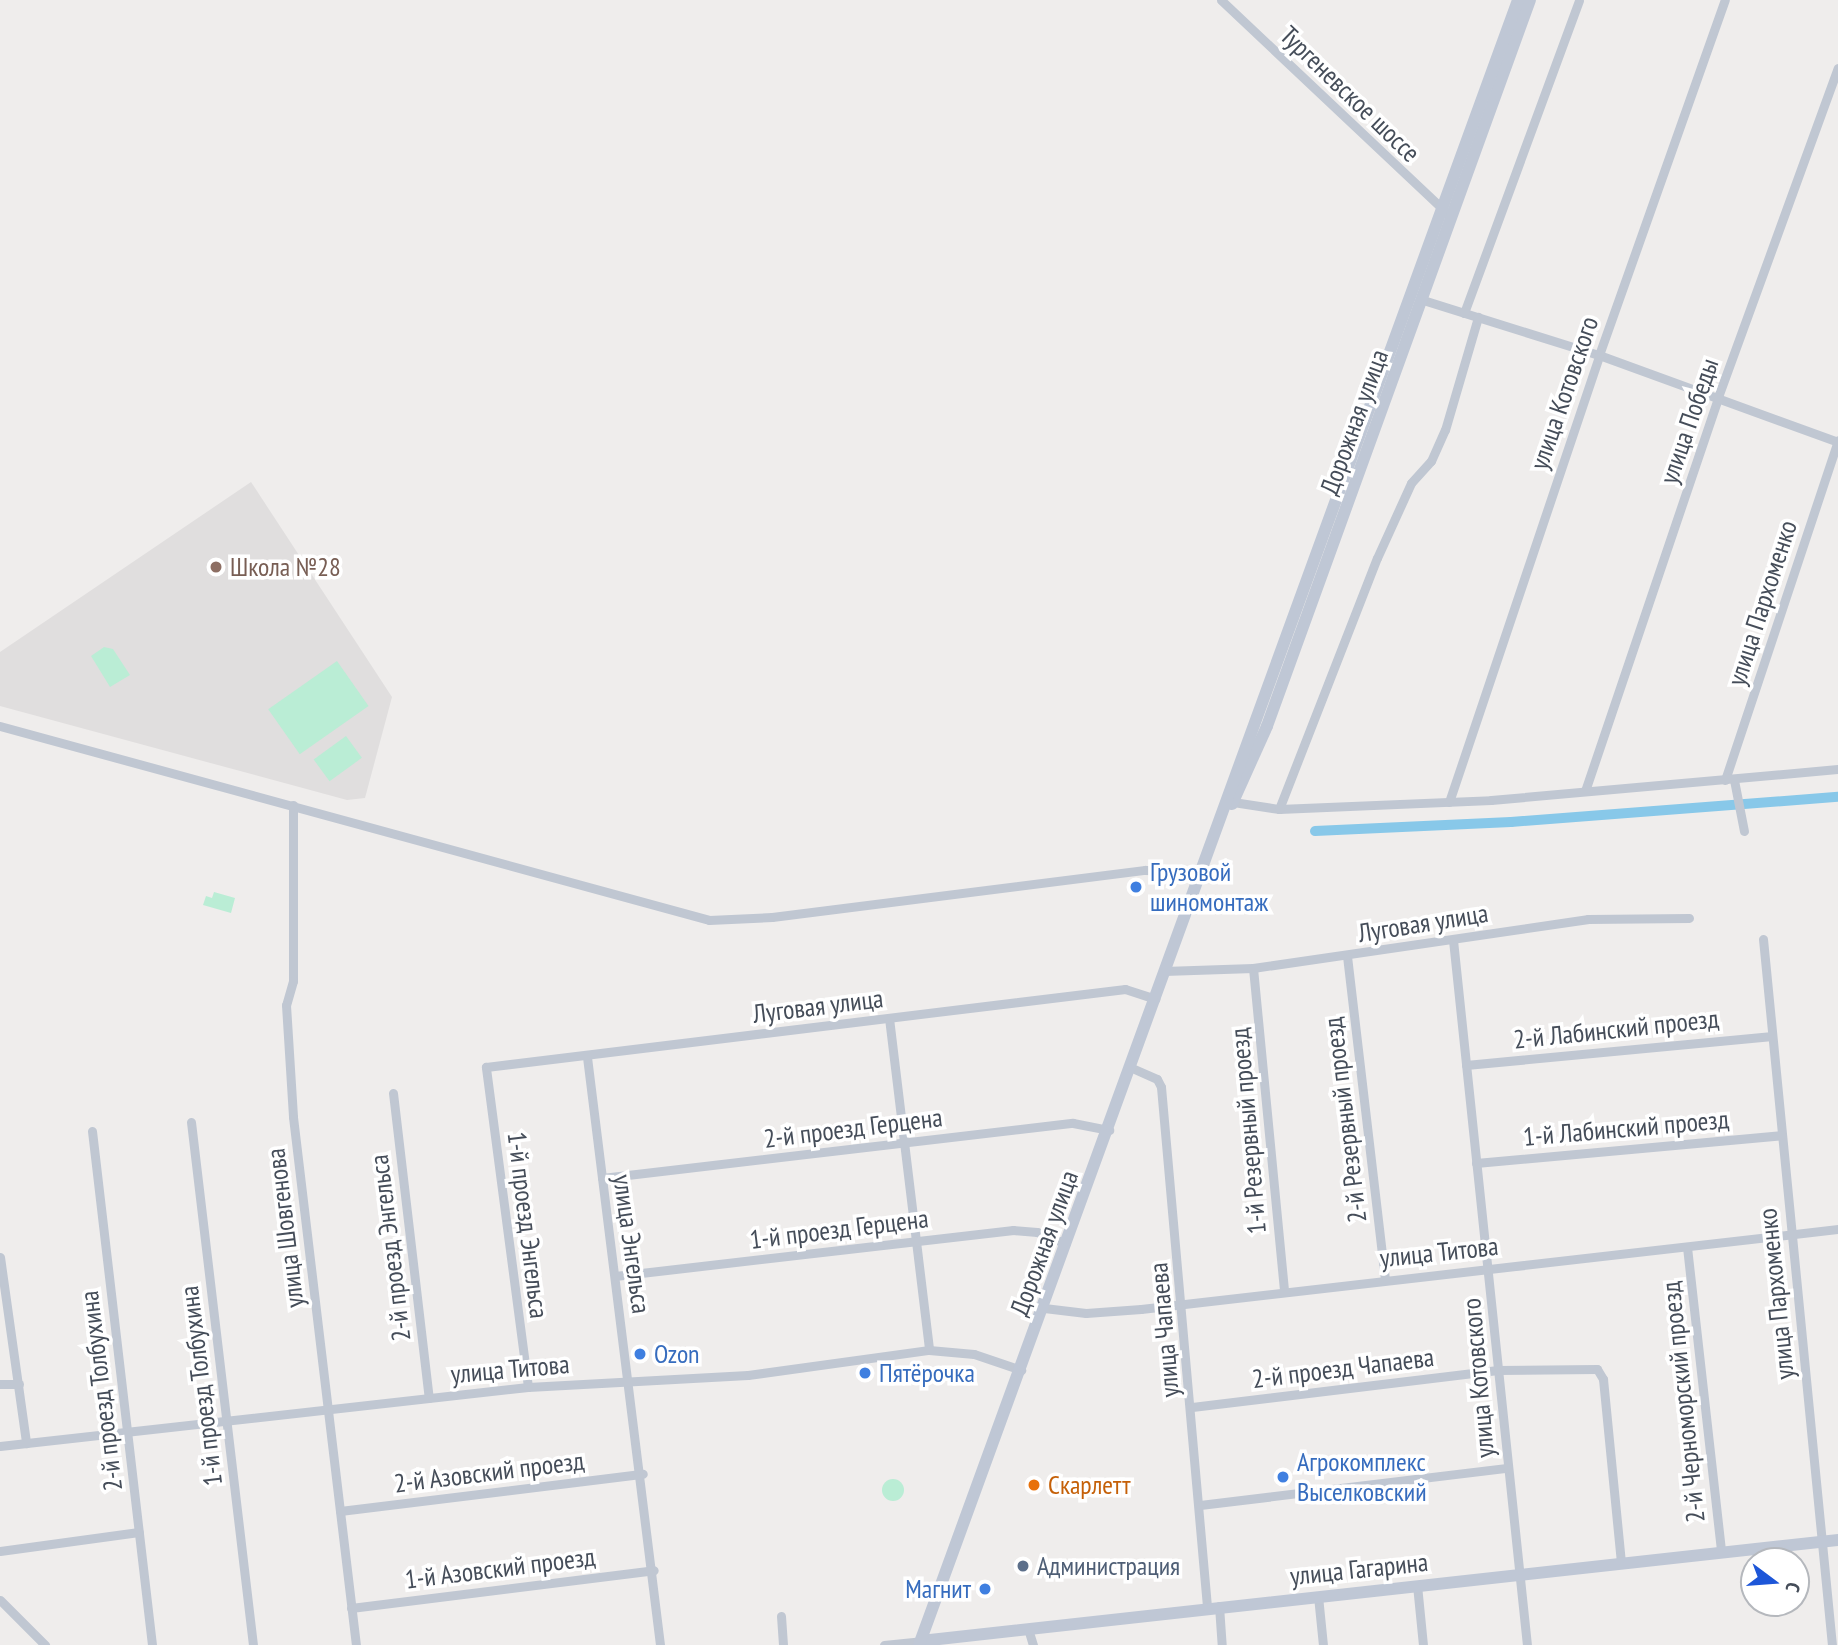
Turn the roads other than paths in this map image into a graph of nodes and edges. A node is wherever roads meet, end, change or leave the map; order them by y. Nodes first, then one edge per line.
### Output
1 (1221, 0) edge
2 (1518, 0) edge
3 (1530, 0) edge
4 (1579, 0) edge
5 (1725, 0) edge
6 (1838, 68) edge
7 (1447, 213) junction
8 (1423, 300) junction
9 (1464, 313) junction
10 (1478, 317) junction
11 (1599, 355) junction
12 (1718, 397) junction
13 (1838, 441) edge
14 (0, 726) edge
15 (1838, 769) edge
16 (1729, 780) junction
17 (1585, 791) junction
18 (1233, 802) junction
19 (1449, 802) junction
20 (293, 805) junction
21 (1279, 809) junction
22 (1744, 831) dead end
23 (1207, 855) junction
24 (1200, 872) junction
25 (1689, 918) dead end
26 (1763, 939) dead end
27 (1453, 940) junction
28 (1348, 956) junction
29 (1253, 968) junction
30 (1164, 971) junction
31 (1154, 999) junction
32 (889, 1018) junction
33 (1770, 1036) junction
34 (587, 1057) junction
35 (1466, 1065) junction
36 (486, 1067) joint
37 (1132, 1068) junction
38 (393, 1093) dead end
39 (191, 1122) dead end
40 (1109, 1130) junction
41 (92, 1131) dead end
42 (1780, 1135) junction
43 (904, 1143) junction
44 (1476, 1163) junction
45 (602, 1178) junction
46 (1838, 1229) edge
47 (1790, 1234) junction
48 (915, 1241) junction
49 (1066, 1244) junction
50 (1687, 1247) junction
51 (0, 1257) edge
52 (0, 1264) edge
53 (1488, 1268) junction
54 (615, 1276) junction
55 (1385, 1278) junction
56 (1284, 1291) junction
57 (1182, 1303) junction
58 (1044, 1308) junction
59 (929, 1350) junction
60 (1021, 1370) junction
61 (1499, 1370) junction
62 (631, 1380) junction
63 (0, 1384) edge
64 (19, 1384) junction
65 (528, 1387) junction
66 (429, 1398) junction
67 (1192, 1407) junction
68 (327, 1409) junction
69 (226, 1422) junction
70 (126, 1433) junction
71 (26, 1443) junction
72 (0, 1446) edge
73 (1507, 1468) junction
74 (642, 1474) junction
75 (1200, 1504) junction
76 (340, 1511) junction
77 (139, 1532) junction
78 (1838, 1540) edge
79 (1823, 1542) junction
80 (0, 1551) edge
81 (1721, 1551) junction
82 (1621, 1562) junction
83 (654, 1570) junction
84 (1519, 1574) junction
85 (1417, 1585) junction
86 (1318, 1596) junction
87 (0, 1600) edge
88 (1213, 1606) junction
89 (351, 1608) junction
90 (781, 1616) dead end
91 (1029, 1632) junction
92 (920, 1643) edge
93 (954, 1643) edge
94 (45, 1645) edge
95 (152, 1645) edge
96 (253, 1645) edge
97 (356, 1645) edge
98 (660, 1645) edge
99 (783, 1645) edge
100 (884, 1645) edge
101 (1033, 1645) edge
102 (1222, 1645) edge
103 (1323, 1645) edge
104 (1423, 1645) edge
105 (1527, 1645) edge
106 (1826, 1645) edge
107 (1832, 1645) edge

1 - 7 street, Тургеневское шоссе
2 - 7 main road, Дорожная улица
3 - 7 main road, Дорожная улица
4 - 9 street
5 - 11 street, улица Котовского
6 - 12 street, улица Победы
7 - 8 main road, Дорожная улица
7 - 23 main road, Дорожная улица
8 - 9 street
8 - 18 main road, Дорожная улица
9 - 10 street
10 - 11 street
10 - 21 street
11 - 12 street
11 - 19 street, улица Котовского
12 - 13 street
12 - 17 street, улица Победы
13 - 16 street, улица Пархоменко
14 - 20 street
15 - 16 street
16 - 17 street
16 - 22 street, улица Пархоменко
17 - 19 street
18 - 21 street
18 - 23 main road, Дорожная улица
19 - 21 street
20 - 24 street
20 - 68 street, улица Шовгенова
23 - 24 main road, Дорожная улица
24 - 30 main road, Дорожная улица
25 - 27 street, Луговая улица
26 - 33 street, улица Пархоменко
27 - 28 street, Луговая улица
27 - 35 street, улица Котовского
28 - 29 street, Луговая улица
28 - 55 street, 2-й Резервный проезд
29 - 30 street, Луговая улица
29 - 56 street, 1-й Резервный проезд
30 - 31 main road, Дорожная улица
31 - 32 street, Луговая улица
31 - 37 main road, Дорожная улица
32 - 34 street, Луговая улица
32 - 43 street
33 - 35 street, 2-й Лабинский проезд
33 - 42 street, улица Пархоменко
34 - 36 street, Луговая улица
34 - 45 street, улица Энгельса
35 - 44 street, улица Котовского
36 - 65 street, 1-й проезд Энгельса
37 - 40 main road, Дорожная улица
37 - 57 street, улица Чапаева
38 - 66 street, 2-й проезд Энгельса
39 - 69 street, 1-й проезд Толбухина
40 - 43 street, 2-й проезд Герцена
40 - 49 main road, Дорожная улица
41 - 70 street, 2-й проезд Толбухина
42 - 44 street, 1-й Лабинский проезд
42 - 47 street, улица Пархоменко
43 - 45 street, 2-й проезд Герцена
43 - 48 street
44 - 53 street, улица Котовского
45 - 54 street, улица Энгельса
46 - 47 street, улица Титова
47 - 50 street, улица Титова
47 - 79 street, улица Пархоменко
48 - 49 street, 1-й проезд Герцена
48 - 54 street, 1-й проезд Герцена
48 - 59 street
49 - 58 main road, Дорожная улица
50 - 53 street, улица Титова
50 - 81 street, 2-й Черноморский проезд
51 - 52 street
52 - 64 street
53 - 55 street, улица Титова
53 - 61 street, улица Котовского
54 - 62 street, улица Энгельса
55 - 56 street, улица Титова
56 - 57 street, улица Титова
57 - 58 street, улица Титова
57 - 67 street, улица Чапаева
58 - 60 main road, Дорожная улица
59 - 60 street, улица Титова
59 - 62 street, улица Титова
60 - 92 main road, Дорожная улица
61 - 67 street, 2-й проезд Чапаева
61 - 73 street, улица Котовского
61 - 82 street, 2-й проезд Чапаева
62 - 65 street, улица Титова
62 - 74 street, улица Энгельса
63 - 64 street
64 - 71 street
65 - 66 street, улица Титова
66 - 68 street, улица Титова
67 - 75 street, улица Чапаева
68 - 69 street, улица Титова
68 - 76 street, улица Шовгенова
69 - 70 street, улица Титова
69 - 96 street, 1-й проезд Толбухина
70 - 71 street, улица Титова
70 - 77 street, 2-й проезд Толбухина
71 - 72 street, улица Титова
73 - 75 street
73 - 84 street, улица Котовского
74 - 76 street, 2-й Азовский проезд
74 - 83 street, улица Энгельса
75 - 88 street, улица Чапаева
76 - 89 street, улица Шовгенова
77 - 80 street
77 - 95 street, 2-й проезд Толбухина
78 - 79 main road, улица Гагарина
79 - 81 main road, улица Гагарина
79 - 107 street, улица Пархоменко
81 - 82 main road, улица Гагарина
82 - 84 main road, улица Гагарина
83 - 89 street, 1-й Азовский проезд
83 - 98 street, улица Энгельса
84 - 85 main road, улица Гагарина
84 - 105 street, улица Котовского
85 - 86 main road, улица Гагарина
85 - 104 street
86 - 88 main road, улица Гагарина
86 - 103 street
87 - 94 street
88 - 91 main road, улица Гагарина
88 - 102 street, улица Чапаева
89 - 97 street, улица Шовгенова
90 - 99 street
91 - 93 main road, улица Гагарина
91 - 101 street
92 - 93 main road, улица Гагарина
92 - 100 street, улица Гагарина
106 - 107 street

